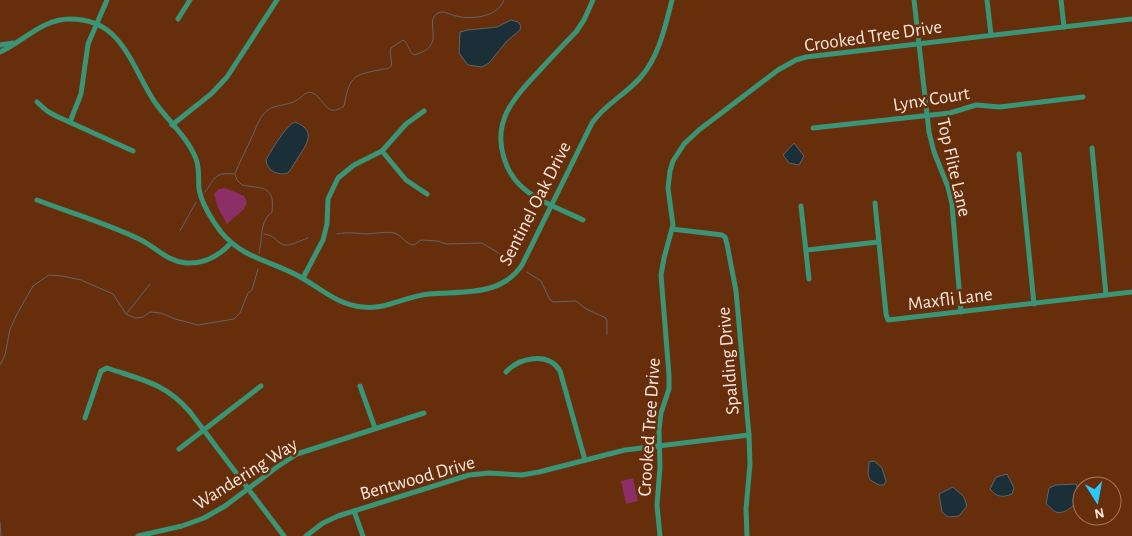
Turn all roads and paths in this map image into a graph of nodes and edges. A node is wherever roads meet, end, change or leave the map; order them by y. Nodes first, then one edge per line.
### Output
1 (106, 0) edge
2 (190, 0) edge
3 (278, 0) edge
4 (593, 0) edge
5 (672, 0) edge
6 (914, 0) edge
7 (987, 0) edge
8 (1060, 0) edge
9 (178, 19) dead end
10 (1132, 19) edge
11 (96, 24) junction
12 (1064, 26) junction
13 (991, 35) junction
14 (16, 42) junction
15 (919, 43) junction
16 (0, 45) edge
17 (0, 52) edge
18 (1083, 97) dead end
19 (37, 102) dead end
20 (424, 111) dead end
21 (927, 116) junction
22 (70, 122) junction
23 (172, 125) junction
24 (812, 128) dead end
25 (1092, 148) dead end
26 (133, 150) dead end
27 (382, 151) junction
28 (1019, 154) dead end
29 (427, 194) dead end
30 (37, 200) dead end
31 (875, 203) dead end
32 (551, 205) junction
33 (801, 206) dead end
34 (583, 220) dead end
35 (672, 229) junction
36 (878, 242) junction
37 (231, 243) junction
38 (807, 250) junction
39 (303, 278) junction
40 (809, 279) dead end
41 (1132, 292) edge
42 (1106, 295) junction
43 (1034, 304) junction
44 (961, 312) junction
45 (506, 372) dead end
46 (261, 386) dead end
47 (360, 386) dead end
48 (424, 413) dead end
49 (85, 418) dead end
50 (375, 428) junction
51 (204, 431) junction
52 (749, 435) junction
53 (660, 446) junction
54 (179, 449) dead end
55 (585, 460) junction
56 (248, 489) junction
57 (354, 510) junction
58 (138, 536) edge
59 (284, 536) edge
60 (306, 536) edge
61 (363, 536) edge
62 (660, 536) edge
63 (747, 536) edge

1 - 11 street
2 - 9 street
3 - 23 street
4 - 32 street
5 - 32 street, Sentinel Oak Drive
6 - 15 street, Top Flite Lane
7 - 13 street
8 - 12 street
10 - 12 street, Crooked Tree Drive
11 - 14 street, Sentinel Oak Drive
11 - 22 street
11 - 23 street, Sentinel Oak Drive
12 - 13 street, Crooked Tree Drive
13 - 15 street, Crooked Tree Drive
14 - 16 street, Sentinel Oak Drive
14 - 17 street, Sentinel Oak Drive
15 - 21 street, Top Flite Lane
15 - 35 street, Crooked Tree Drive
18 - 21 street, Lynx Court
19 - 22 street
20 - 27 street
21 - 24 street, Lynx Court
21 - 44 street, Top Flite Lane
22 - 26 street
23 - 37 street, Sentinel Oak Drive
25 - 42 street
27 - 29 street
27 - 39 street
28 - 43 street
30 - 37 street
31 - 36 street, Maxfli Lane
32 - 34 street
32 - 39 street, Sentinel Oak Drive
33 - 38 street
35 - 52 street, Spalding Drive
35 - 53 street, Crooked Tree Drive
36 - 38 street
36 - 44 street, Maxfli Lane
37 - 39 street, Sentinel Oak Drive
38 - 40 street
41 - 42 street, Maxfli Lane
42 - 43 street, Maxfli Lane
43 - 44 street, Maxfli Lane
45 - 55 street
46 - 51 street
47 - 50 street
48 - 50 street, Wandering Way
49 - 51 street
50 - 56 street, Wandering Way
51 - 54 street
51 - 56 street
52 - 53 street, Bentwood Drive
52 - 63 street, Spalding Drive
53 - 55 street, Bentwood Drive
53 - 62 street, Crooked Tree Drive
55 - 57 street, Bentwood Drive
56 - 58 street, Wandering Way
56 - 59 street
57 - 60 street, Bentwood Drive
57 - 61 street

